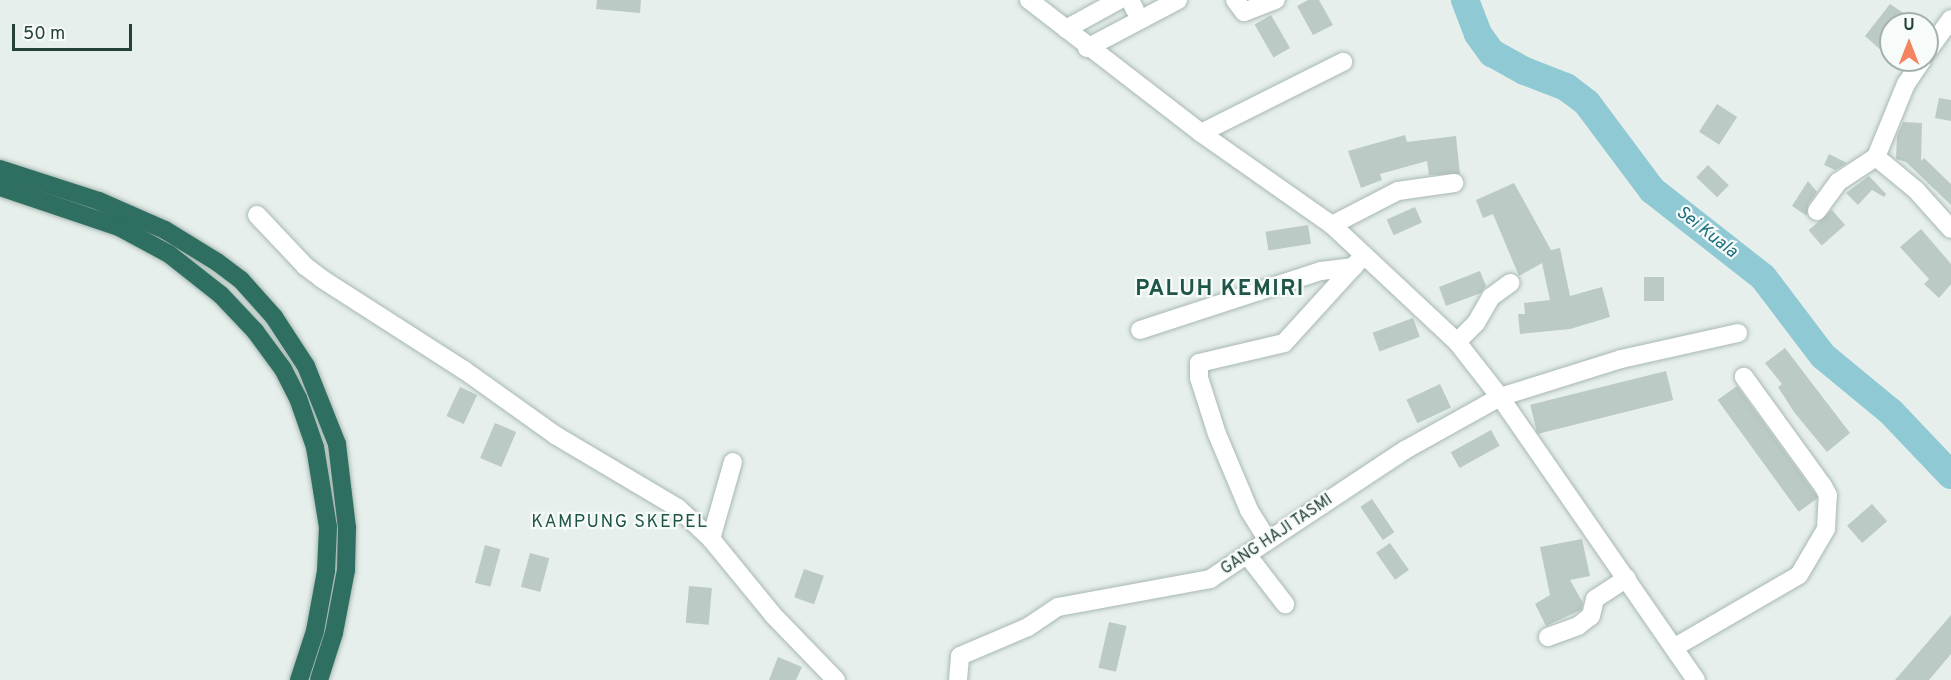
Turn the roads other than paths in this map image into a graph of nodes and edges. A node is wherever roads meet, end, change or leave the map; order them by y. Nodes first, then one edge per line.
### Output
1 (1029, 0) edge
2 (1119, 0) edge
3 (1178, 0) edge
4 (1235, 0) edge
5 (1276, 0) edge
6 (1951, 19) edge
7 (1066, 29) junction
8 (1939, 36) edge
9 (1087, 48) junction
10 (1343, 62) dead end
11 (1914, 72) edge
12 (1201, 133) junction
13 (1876, 157) junction
14 (0, 169) edge
15 (1454, 183) dead end
16 (0, 187) edge
17 (1817, 211) dead end
18 (256, 215) dead end
19 (1332, 225) junction
20 (1951, 229) edge
21 (1359, 261) junction
22 (1510, 283) dead end
23 (1140, 330) dead end
24 (1738, 333) dead end
25 (1457, 342) junction
26 (1744, 377) dead end
27 (1500, 397) junction
28 (733, 462) dead end
29 (711, 539) junction
30 (1268, 539) junction
31 (1248, 556) junction
32 (1627, 579) junction
33 (1285, 604) dead end
34 (1548, 638) dead end
35 (1675, 647) junction
36 (299, 680) edge
37 (319, 680) edge
38 (836, 680) edge
39 (958, 680) edge
40 (1696, 680) edge

1 - 7 street
2 - 7 street
3 - 9 street
4 - 5 street
6 - 8 street
7 - 9 street
9 - 12 street
10 - 12 street
11 - 13 street
12 - 19 street
13 - 17 street
13 - 20 street
14 - 37 highway
15 - 19 street
16 - 36 highway
18 - 29 street
19 - 21 street
21 - 23 street
21 - 25 street
21 - 30 street
22 - 25 street
24 - 27 street, GANG HAJI TASMI
25 - 27 street
26 - 35 street
27 - 30 street, GANG HAJI TASMI
27 - 32 street
28 - 29 street
29 - 38 street
30 - 31 street, GANG HAJI TASMI
31 - 33 street
31 - 39 street, GANG HAJI TASMI
32 - 34 street
32 - 35 street
35 - 40 street

